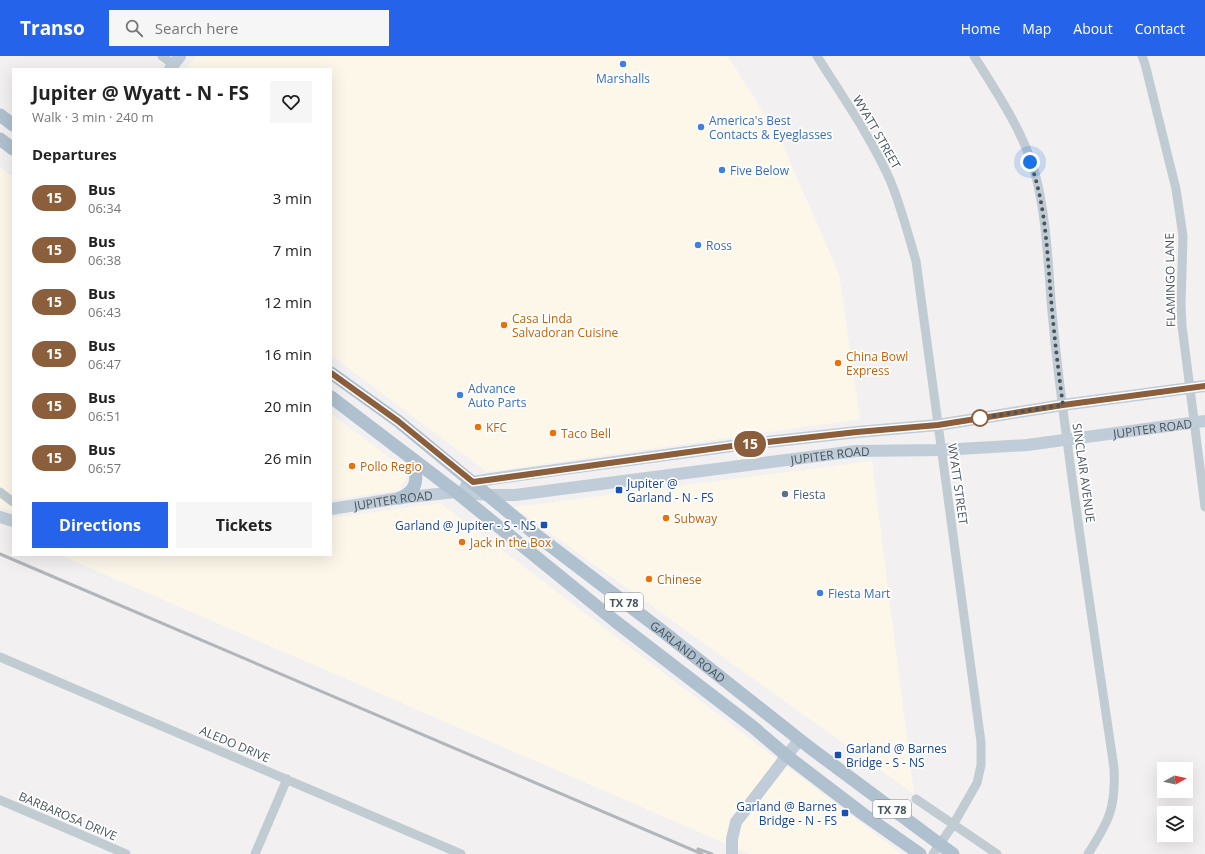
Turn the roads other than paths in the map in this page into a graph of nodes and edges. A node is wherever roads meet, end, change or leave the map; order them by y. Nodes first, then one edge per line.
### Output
1 (162, 56) edge
2 (817, 56) edge
3 (974, 56) edge
4 (1142, 56) edge
5 (174, 63) edge
6 (0, 115) edge
7 (12, 124) edge
8 (0, 139) edge
9 (12, 148) edge
10 (332, 374) edge
11 (1205, 386) edge
12 (1189, 388) junction
13 (332, 398) edge
14 (1063, 405) junction
15 (1199, 422) edge
16 (938, 425) junction
17 (811, 437) junction
18 (1067, 440) junction
19 (941, 450) junction
20 (818, 456) junction
21 (414, 460) junction
22 (631, 460) junction
23 (644, 478) junction
24 (473, 482) junction
25 (0, 492) edge
26 (456, 492) junction
27 (489, 495) junction
28 (400, 498) junction
29 (12, 501) edge
30 (1205, 507) edge
31 (332, 509) edge
32 (0, 516) edge
33 (12, 521) edge
34 (608, 589) junction
35 (595, 605) junction
36 (0, 657) edge
37 (713, 670) junction
38 (701, 687) junction
39 (799, 740) junction
40 (787, 756) junction
41 (287, 779) junction
42 (916, 799) dead end
43 (0, 800) edge
44 (746, 808) junction
45 (953, 825) junction
46 (937, 849) edge
47 (126, 854) edge
48 (255, 854) edge
49 (461, 854) edge
50 (732, 854) edge
51 (740, 854) edge
52 (920, 854) edge
53 (954, 854) edge
54 (997, 854) edge
55 (1088, 854) edge

1 - 5 street
2 - 16 street, WYATT STREET
3 - 14 street, SINCLAIR AVENUE
4 - 12 street, FLAMINGO LANE
6 - 7 main road
8 - 9 main road
10 - 24 main road, GARLAND ROAD / TX 78
11 - 12 main road, JUPITER ROAD
12 - 14 main road, JUPITER ROAD
12 - 15 street, FLAMINGO LANE
13 - 21 main road, GARLAND ROAD / TX 78
14 - 16 main road, JUPITER ROAD
14 - 18 street, SINCLAIR AVENUE
15 - 18 main road, JUPITER ROAD
15 - 30 street, FLAMINGO LANE
16 - 17 main road, JUPITER ROAD
16 - 19 street, WYATT STREET
17 - 20 main road
17 - 22 main road, JUPITER ROAD
18 - 19 main road, JUPITER ROAD
18 - 55 street, SINCLAIR AVENUE
19 - 20 main road, JUPITER ROAD
19 - 45 street, WYATT STREET
20 - 23 main road, JUPITER ROAD
21 - 26 main road, GARLAND ROAD / TX 78
21 - 28 main road
22 - 23 main road
22 - 24 main road, JUPITER ROAD
23 - 27 main road, JUPITER ROAD
24 - 26 main road, JUPITER ROAD
24 - 27 main road, GARLAND ROAD / TX 78
25 - 29 street
26 - 27 main road, JUPITER ROAD
26 - 28 main road, JUPITER ROAD
26 - 35 main road, GARLAND ROAD / TX 78
27 - 34 main road, GARLAND ROAD / TX 78
28 - 31 main road, JUPITER ROAD
32 - 33 main road
34 - 35 main road
34 - 37 main road, GARLAND ROAD / TX 78
35 - 38 main road, GARLAND ROAD / TX 78
36 - 41 street, ALEDO DRIVE
37 - 38 main road
37 - 39 main road, GARLAND ROAD / TX 78
38 - 40 main road, GARLAND ROAD / TX 78
39 - 40 main road
39 - 46 main road, GARLAND ROAD / TX 78
40 - 44 main road
40 - 52 main road, GARLAND ROAD / TX 78
41 - 48 street
41 - 49 street, ALEDO DRIVE
42 - 45 street
43 - 47 street, BARBAROSA DRIVE
44 - 50 main road
44 - 51 main road
45 - 46 street, WYATT STREET
45 - 54 street
46 - 53 main road, GARLAND ROAD / TX 78

